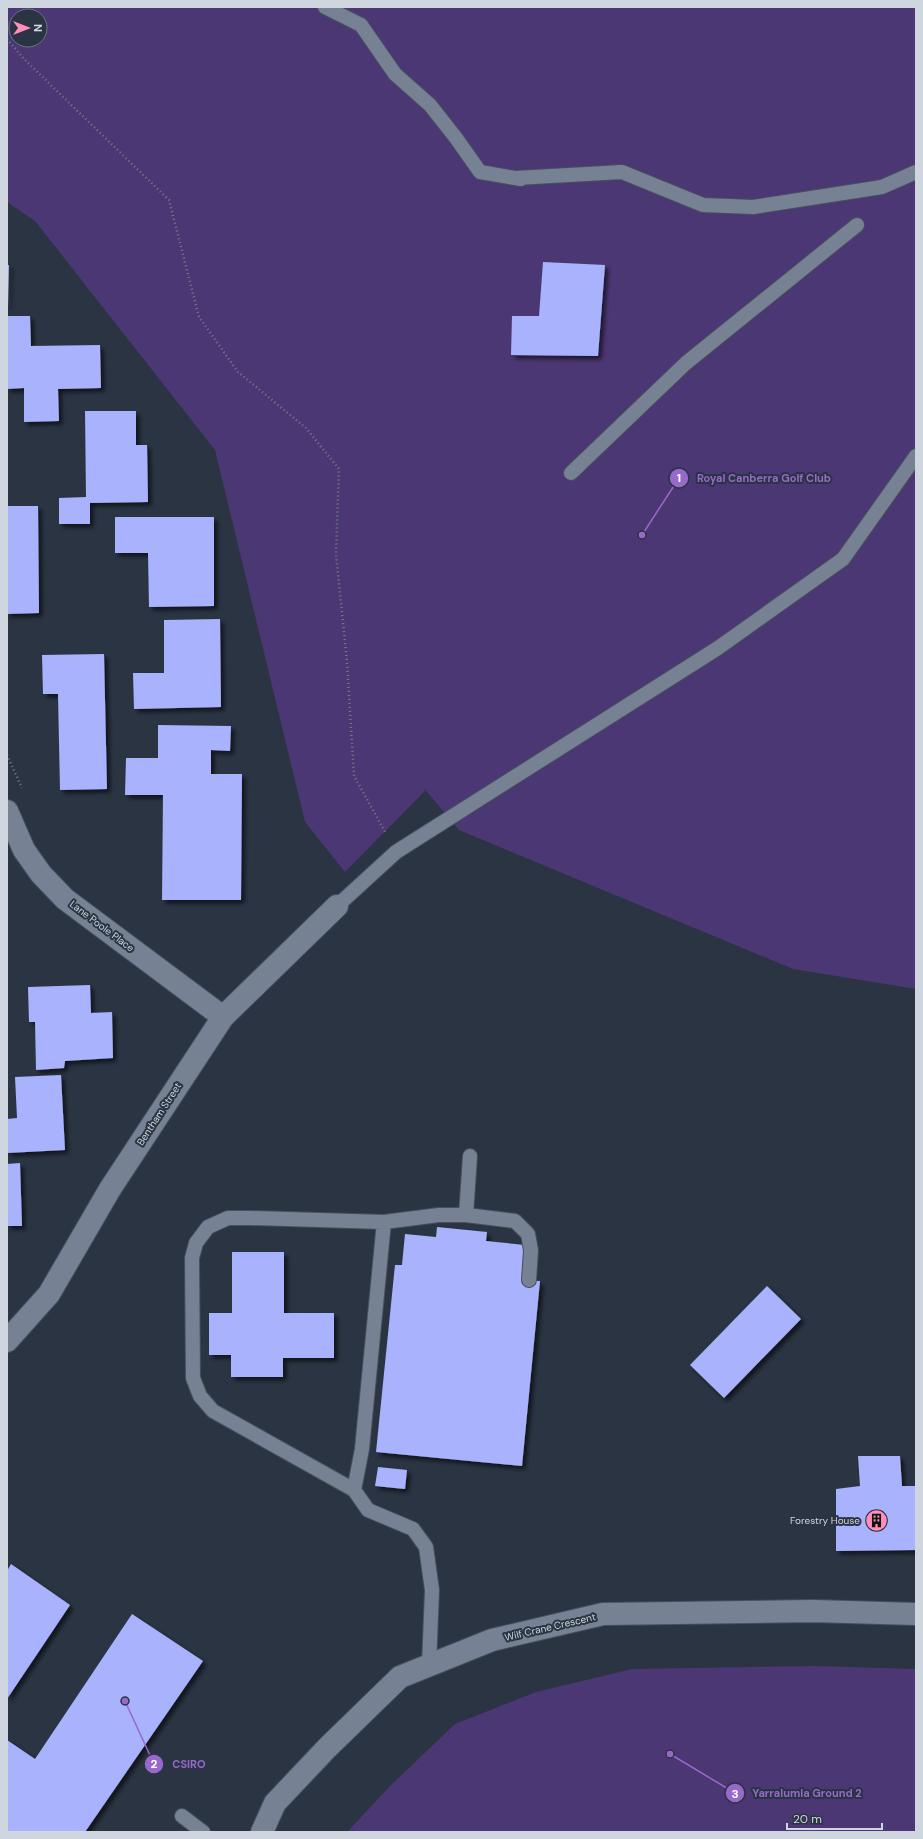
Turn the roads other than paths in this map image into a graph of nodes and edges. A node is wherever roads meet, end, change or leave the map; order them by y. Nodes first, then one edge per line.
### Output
1 (326, 7) edge
2 (916, 172) edge
3 (857, 225) dead end
4 (916, 456) edge
5 (571, 473) dead end
6 (7, 811) edge
7 (337, 906) joint
8 (223, 1017) junction
9 (470, 1156) dead end
10 (466, 1215) junction
11 (384, 1222) junction
12 (529, 1280) dead end
13 (7, 1341) edge
14 (354, 1490) junction
15 (916, 1614) edge
16 (429, 1666) junction
17 (182, 1816) dead end
18 (203, 1832) edge
19 (262, 1832) edge

1 - 2 lane
3 - 5 lane
4 - 7 lane
6 - 8 street, Lane Poole Place
7 - 8 street, Bentham Street
8 - 13 street, Bentham Street
9 - 10 lane
10 - 11 lane
10 - 12 lane
11 - 14 lane
11 - 14 lane
14 - 16 lane
15 - 16 street, Wilf Crane Crescent
16 - 19 street, Wilf Crane Crescent
17 - 18 lane

